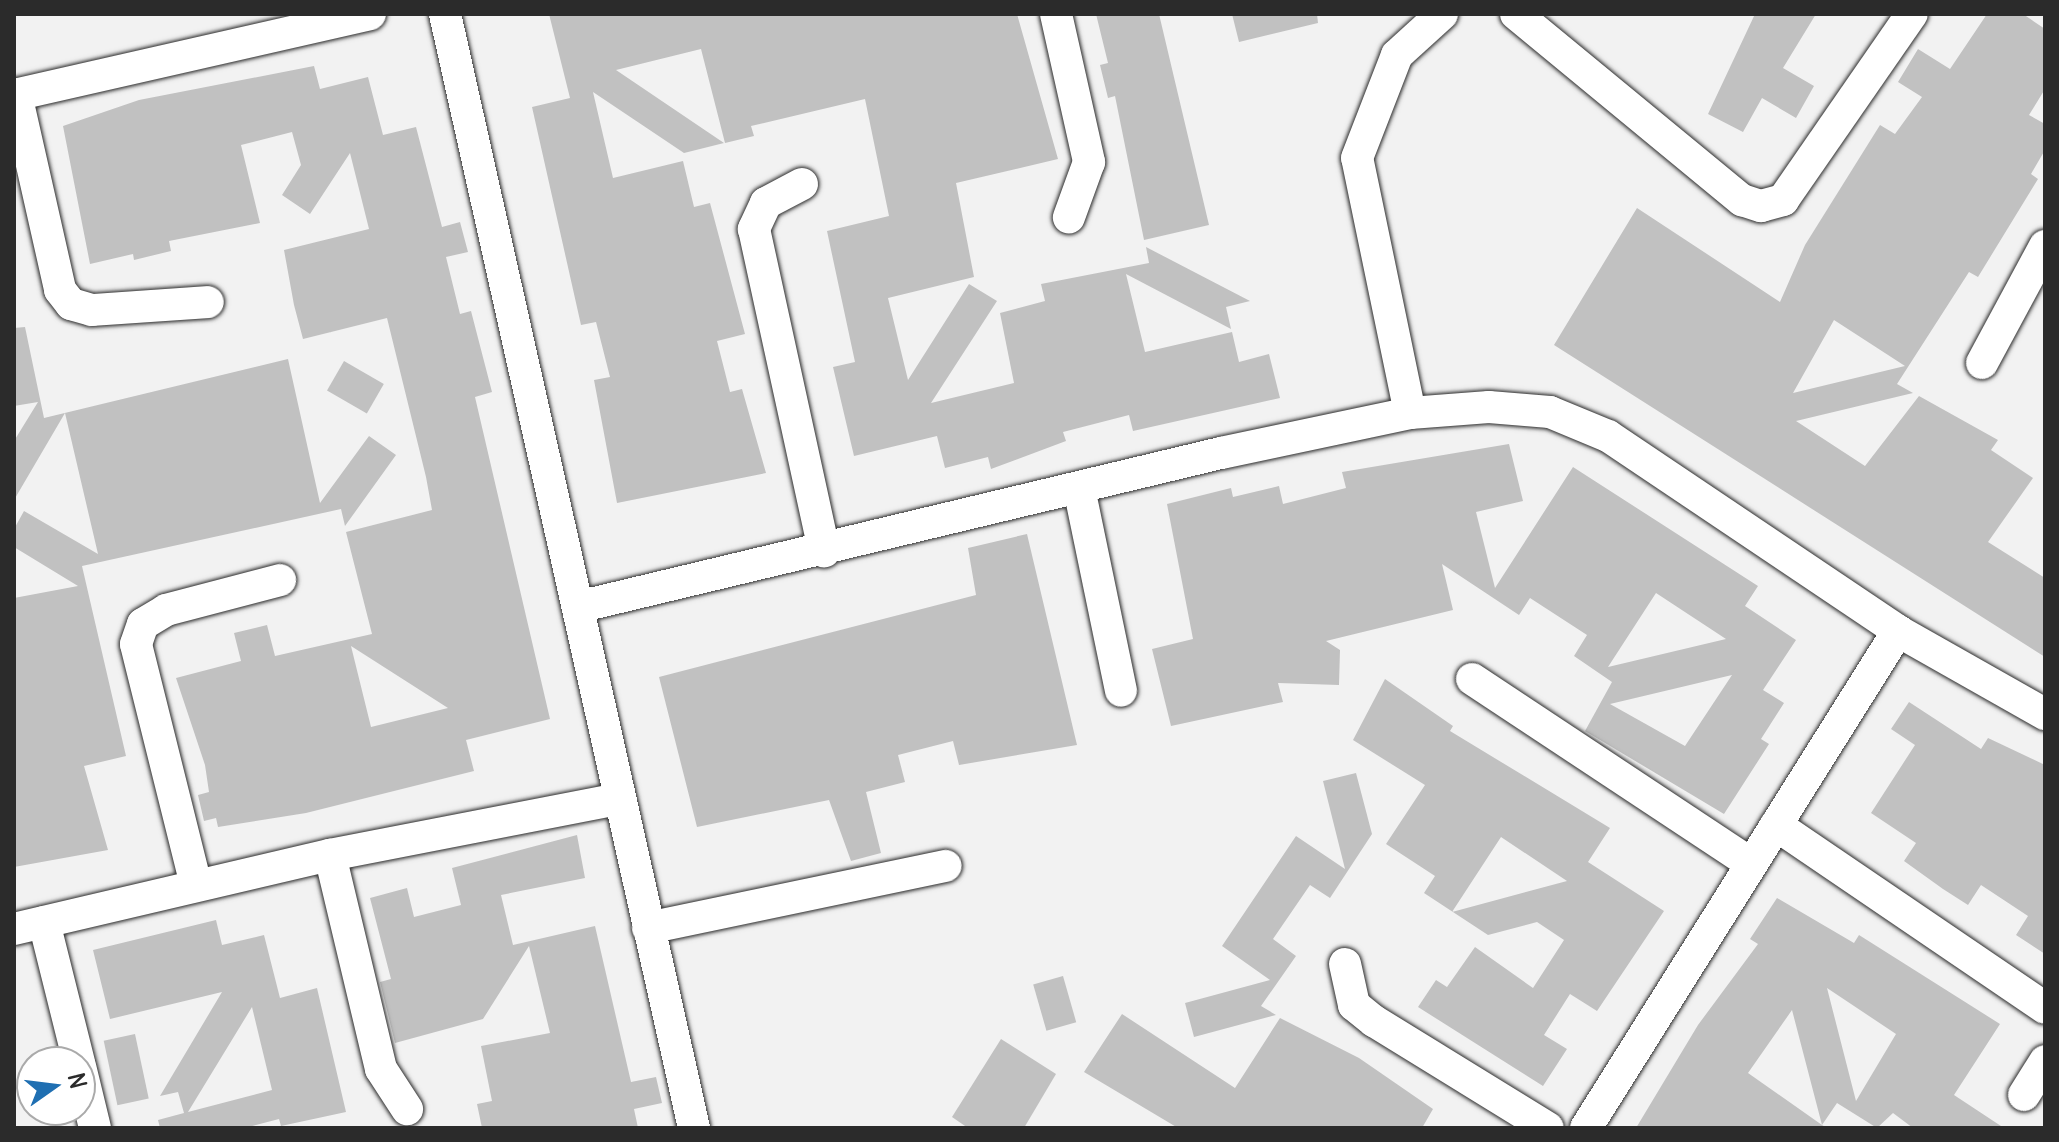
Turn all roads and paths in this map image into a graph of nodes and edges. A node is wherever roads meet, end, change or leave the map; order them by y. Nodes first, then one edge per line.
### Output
1 (370, 14) edge
2 (445, 14) edge
3 (1056, 14) edge
4 (1442, 14) edge
5 (1516, 14) edge
6 (1912, 14) edge
7 (15, 94) edge
8 (802, 184) dead end
9 (1069, 217) dead end
10 (2045, 246) edge
11 (208, 302) dead end
12 (1982, 363) dead end
13 (1410, 413) junction
14 (1079, 488) junction
15 (824, 551) junction
16 (280, 580) dead end
17 (582, 606) junction
18 (1898, 631) junction
19 (1472, 679) dead end
20 (1121, 691) dead end
21 (2045, 714) edge
22 (619, 799) junction
23 (1776, 825) junction
24 (330, 855) junction
25 (1751, 864) junction
26 (946, 866) dead end
27 (196, 885) junction
28 (29, 926) edge
29 (648, 928) junction
30 (1345, 964) dead end
31 (2045, 1008) edge
32 (72, 1046) edge
33 (2045, 1061) edge
34 (2024, 1095) dead end
35 (407, 1109) dead end
36 (694, 1128) edge
37 (1548, 1128) edge
38 (1586, 1128) edge

1 - 7 street
2 - 17 street
3 - 9 street
4 - 13 street
5 - 6 street
7 - 11 street
8 - 15 street
10 - 12 street
13 - 14 street
13 - 18 street
14 - 15 street
14 - 20 street
15 - 17 street
16 - 27 street
17 - 22 street
18 - 21 street
18 - 23 street
19 - 25 street
22 - 24 street
22 - 29 street
23 - 25 street
23 - 31 street
24 - 27 street
24 - 35 street
25 - 38 street
26 - 29 street
27 - 28 street
28 - 32 street
29 - 36 street
30 - 37 street
33 - 34 street

